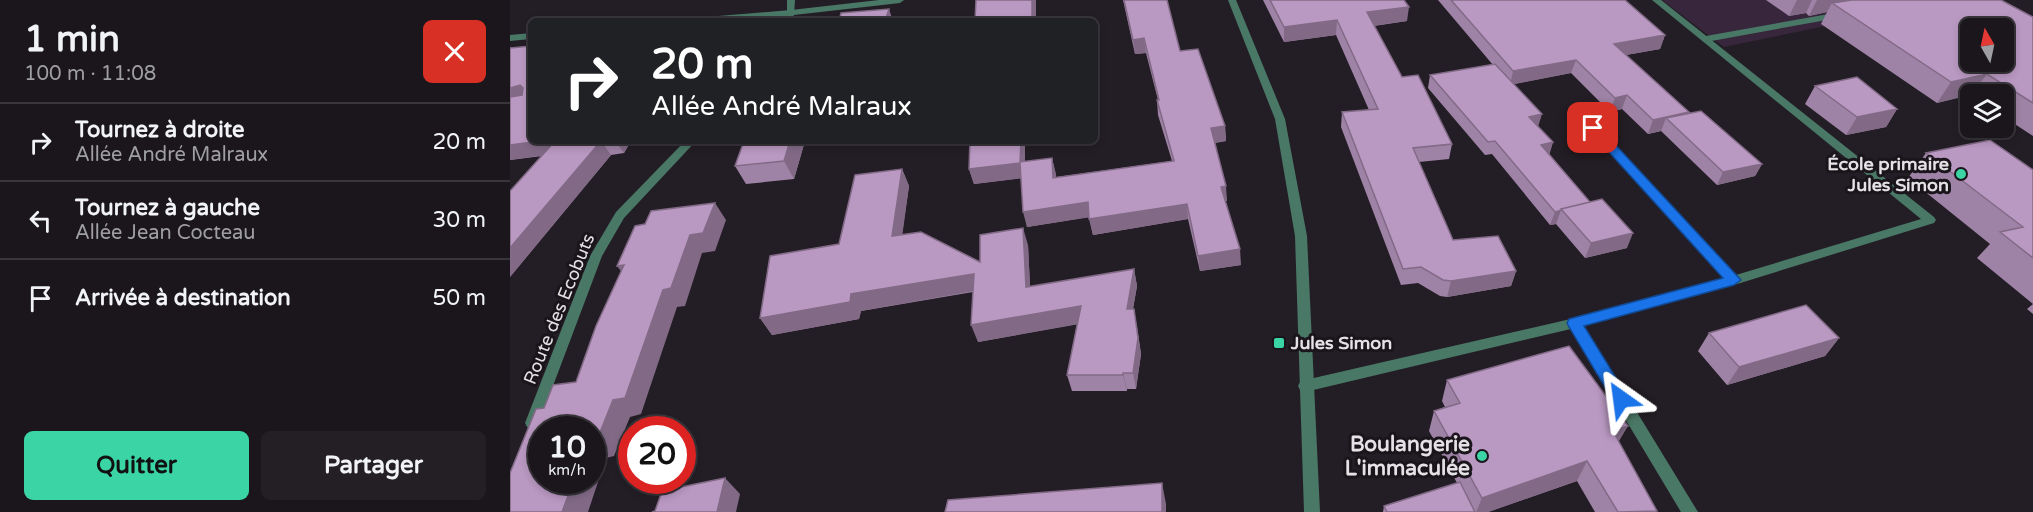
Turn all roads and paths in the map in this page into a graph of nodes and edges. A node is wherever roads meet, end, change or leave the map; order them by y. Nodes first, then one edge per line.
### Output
1 (791, 0) edge
2 (900, 0) edge
3 (1232, 0) edge
4 (1656, 0) edge
5 (1855, 13) edge
6 (789, 17) edge
7 (765, 18) edge
8 (514, 37) edge
9 (1706, 39) junction
10 (510, 50) edge
11 (1593, 128) dead end
12 (688, 144) edge
13 (1734, 280) junction
14 (1575, 323) junction
15 (1305, 386) junction
16 (526, 440) edge
17 (1312, 512) edge
18 (1690, 512) edge

1 - 6 street
2 - 6 street
3 - 15 street
4 - 9 street
5 - 9 street
6 - 7 street
8 - 10 street
9 - 13 street
11 - 13 street
12 - 16 street, Route des Ecobuts
13 - 14 street
14 - 15 street
14 - 18 street
15 - 17 street

